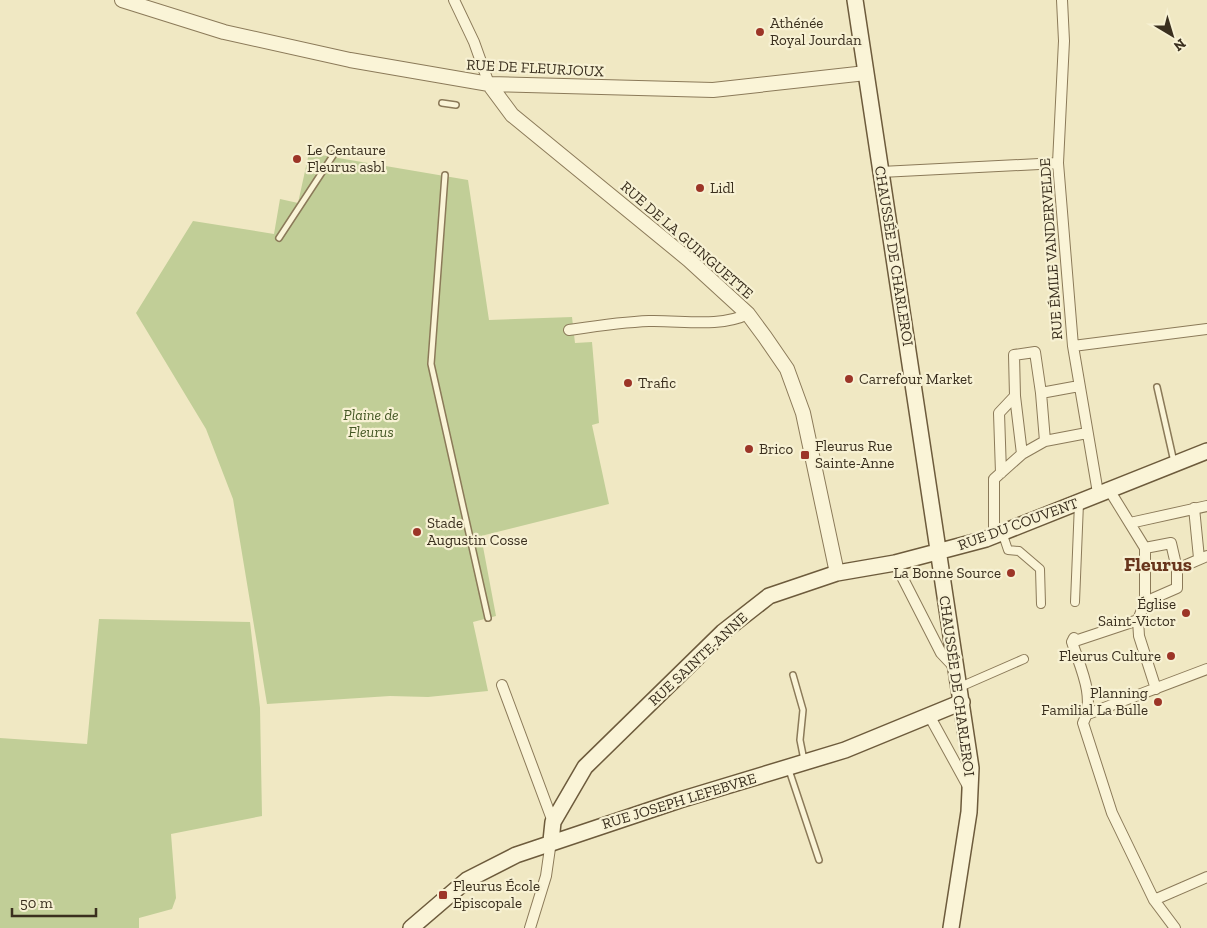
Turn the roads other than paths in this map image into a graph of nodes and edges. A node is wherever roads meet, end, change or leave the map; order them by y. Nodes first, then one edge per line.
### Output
1 (122, 0) edge
2 (454, 0) edge
3 (855, 0) edge
4 (1062, 0) edge
5 (866, 73) junction
6 (489, 84) junction
7 (442, 103) dead end
8 (456, 105) dead end
9 (336, 151) dead end
10 (1058, 163) junction
11 (881, 172) junction
12 (445, 175) dead end
13 (279, 238) dead end
14 (748, 314) junction
15 (1207, 329) edge
16 (569, 330) dead end
17 (1074, 346) junction
18 (1079, 386) junction
19 (1157, 387) dead end
20 (1042, 393) junction
21 (1015, 396) junction
22 (1087, 433) junction
23 (1045, 441) junction
24 (1207, 451) edge
25 (1022, 454) junction
26 (1174, 464) junction
27 (1001, 473) junction
28 (1103, 491) junction
29 (1079, 503) junction
30 (1207, 506) edge
31 (1194, 508) junction
32 (1130, 523) junction
33 (998, 533) junction
34 (1145, 548) junction
35 (937, 553) junction
36 (1203, 557) edge
37 (895, 563) junction
38 (1177, 570) junction
39 (837, 573) junction
40 (1076, 602) dead end
41 (1145, 602) junction
42 (1041, 604) dead end
43 (488, 618) dead end
44 (1138, 620) junction
45 (1024, 659) dead end
46 (1207, 669) edge
47 (957, 670) junction
48 (793, 675) dead end
49 (502, 686) dead end
50 (1156, 689) junction
51 (961, 695) junction
52 (1088, 714) junction
53 (930, 717) junction
54 (804, 762) junction
55 (788, 767) junction
56 (970, 789) junction
57 (553, 822) junction
58 (551, 842) junction
59 (819, 860) dead end
60 (1207, 877) edge
61 (1154, 900) junction
62 (411, 928) edge
63 (530, 928) edge
64 (951, 928) edge
65 (1175, 928) edge

1 - 6 street, RUE DE FLEURJOUX
2 - 6 street
3 - 5 main road, CHAUSSÉE DE CHARLEROI
4 - 10 street, RUE ÉMILE VANDERVELDE
5 - 6 street, RUE DE FLEURJOUX
5 - 11 main road, CHAUSSÉE DE CHARLEROI
6 - 14 street, RUE DE LA GUINGUETTE
7 - 8 lane
9 - 13 lane
10 - 11 street
10 - 17 street, RUE ÉMILE VANDERVELDE
11 - 35 main road, CHAUSSÉE DE CHARLEROI
12 - 43 lane
14 - 16 street
14 - 39 street, RUE DE LA GUINGUETTE
15 - 17 street
17 - 18 street, RUE ÉMILE VANDERVELDE
18 - 20 street
18 - 22 street, RUE ÉMILE VANDERVELDE
19 - 26 lane
20 - 21 street
20 - 23 street
21 - 25 street
21 - 27 street
22 - 23 street
22 - 28 street, RUE ÉMILE VANDERVELDE
23 - 25 street
24 - 26 main road, RUE DU COUVENT
25 - 27 street
26 - 28 main road, RUE DU COUVENT
27 - 33 street
28 - 29 main road, RUE DU COUVENT
28 - 32 street
29 - 33 main road, RUE DU COUVENT
29 - 40 street
30 - 31 street
31 - 32 street
31 - 36 street
32 - 34 street
33 - 35 main road, RUE DU COUVENT
33 - 42 street
34 - 38 street
34 - 41 street
35 - 37 main road, RUE SAINTE-ANNE
35 - 47 main road, CHAUSSÉE DE CHARLEROI
36 - 38 street
37 - 39 main road, RUE SAINTE-ANNE
37 - 47 street
38 - 41 street
39 - 57 main road, RUE SAINTE-ANNE
41 - 44 street
44 - 50 street
44 - 52 street
45 - 51 street
46 - 50 street
47 - 51 main road, CHAUSSÉE DE CHARLEROI
48 - 54 lane
49 - 57 street
50 - 52 street
51 - 53 main road, RUE JOSEPH LEFEBVRE
51 - 56 main road, CHAUSSÉE DE CHARLEROI
52 - 61 street
53 - 54 main road, RUE JOSEPH LEFEBVRE
53 - 56 street
54 - 55 main road, RUE JOSEPH LEFEBVRE
55 - 58 main road, RUE JOSEPH LEFEBVRE
55 - 59 lane
56 - 64 main road, CHAUSSÉE DE CHARLEROI
57 - 58 main road, RUE SAINTE-ANNE
58 - 62 main road, RUE JOSEPH LEFEBVRE
58 - 63 street
60 - 61 street
61 - 65 street

